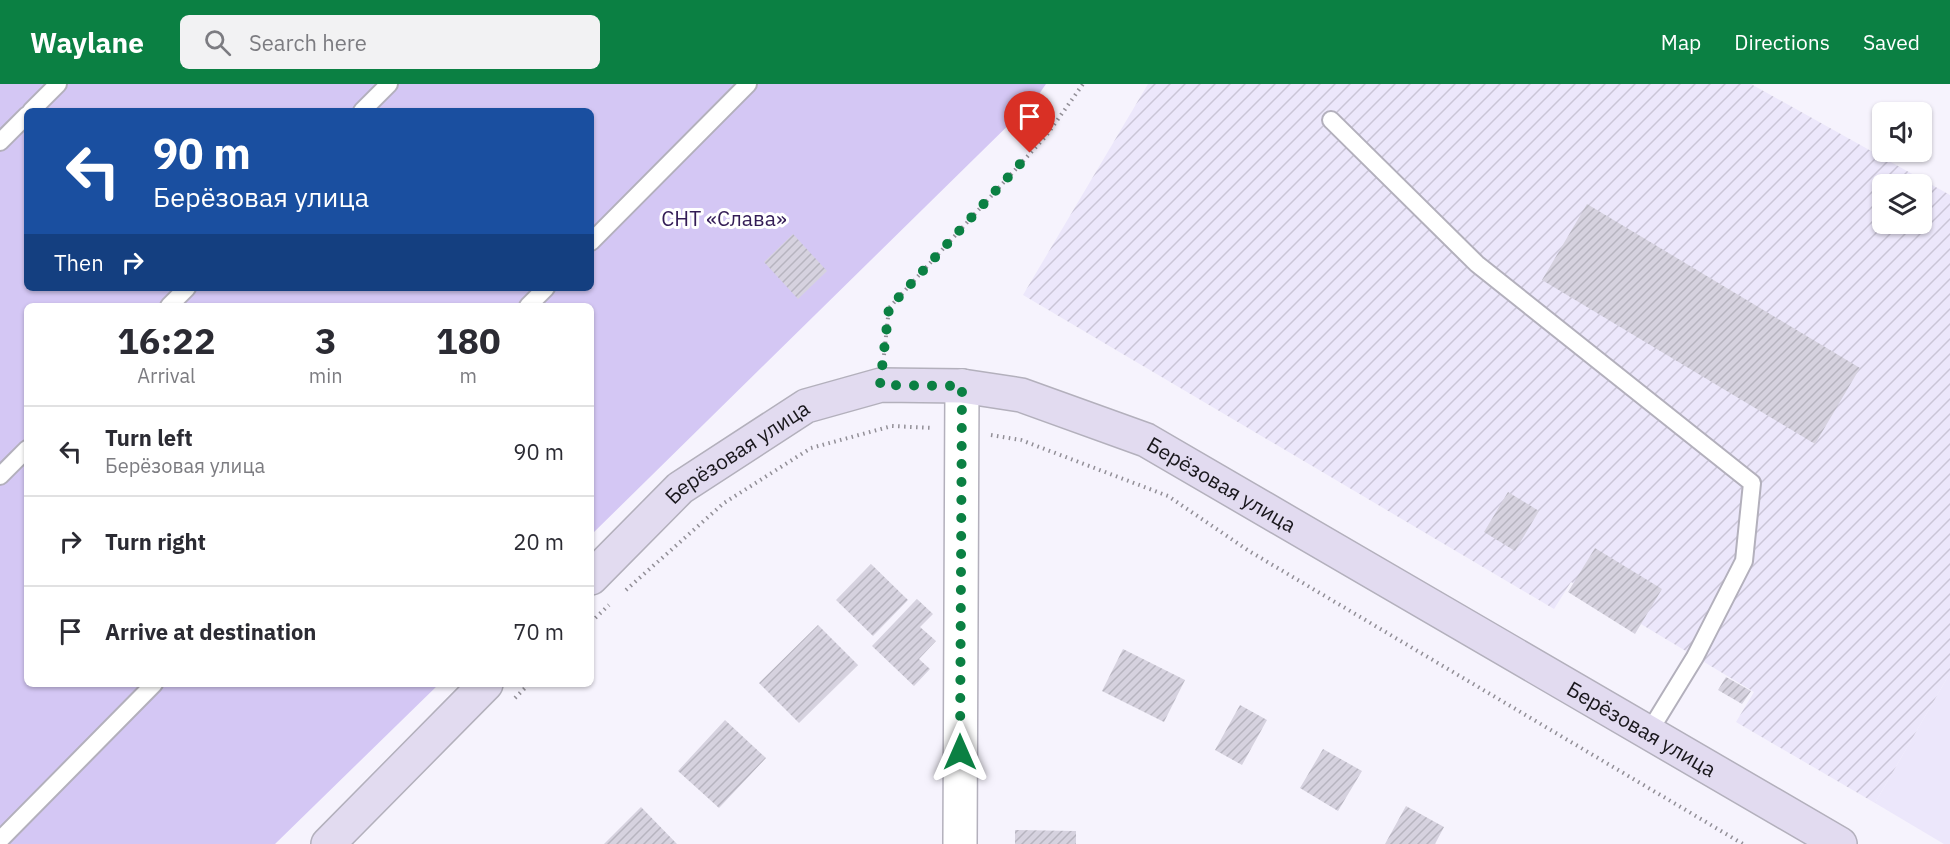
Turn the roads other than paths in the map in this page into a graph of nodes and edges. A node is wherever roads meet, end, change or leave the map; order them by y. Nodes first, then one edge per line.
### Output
1 (58, 84) edge
2 (389, 84) edge
3 (748, 84) edge
4 (34, 108) edge
5 (365, 108) edge
6 (24, 118) edge
7 (1331, 120) dead end
8 (0, 142) edge
9 (594, 239) edge
10 (184, 291) edge
11 (543, 291) edge
12 (172, 303) edge
13 (531, 303) edge
14 (962, 386) junction
15 (24, 452) edge
16 (0, 476) edge
17 (594, 575) edge
18 (151, 687) edge
19 (483, 687) edge
20 (1649, 732) junction
21 (0, 840) edge
22 (328, 844) edge
23 (960, 844) edge
24 (1840, 844) edge

1 - 4 lane
2 - 5 lane
3 - 9 lane
6 - 8 lane
7 - 20 lane
10 - 12 lane
11 - 13 lane
14 - 17 main road, Берёзовая улица
14 - 20 main road, Берёзовая улица
14 - 23 street
15 - 16 lane
18 - 21 lane
19 - 22 main road
20 - 24 main road, Берёзовая улица

